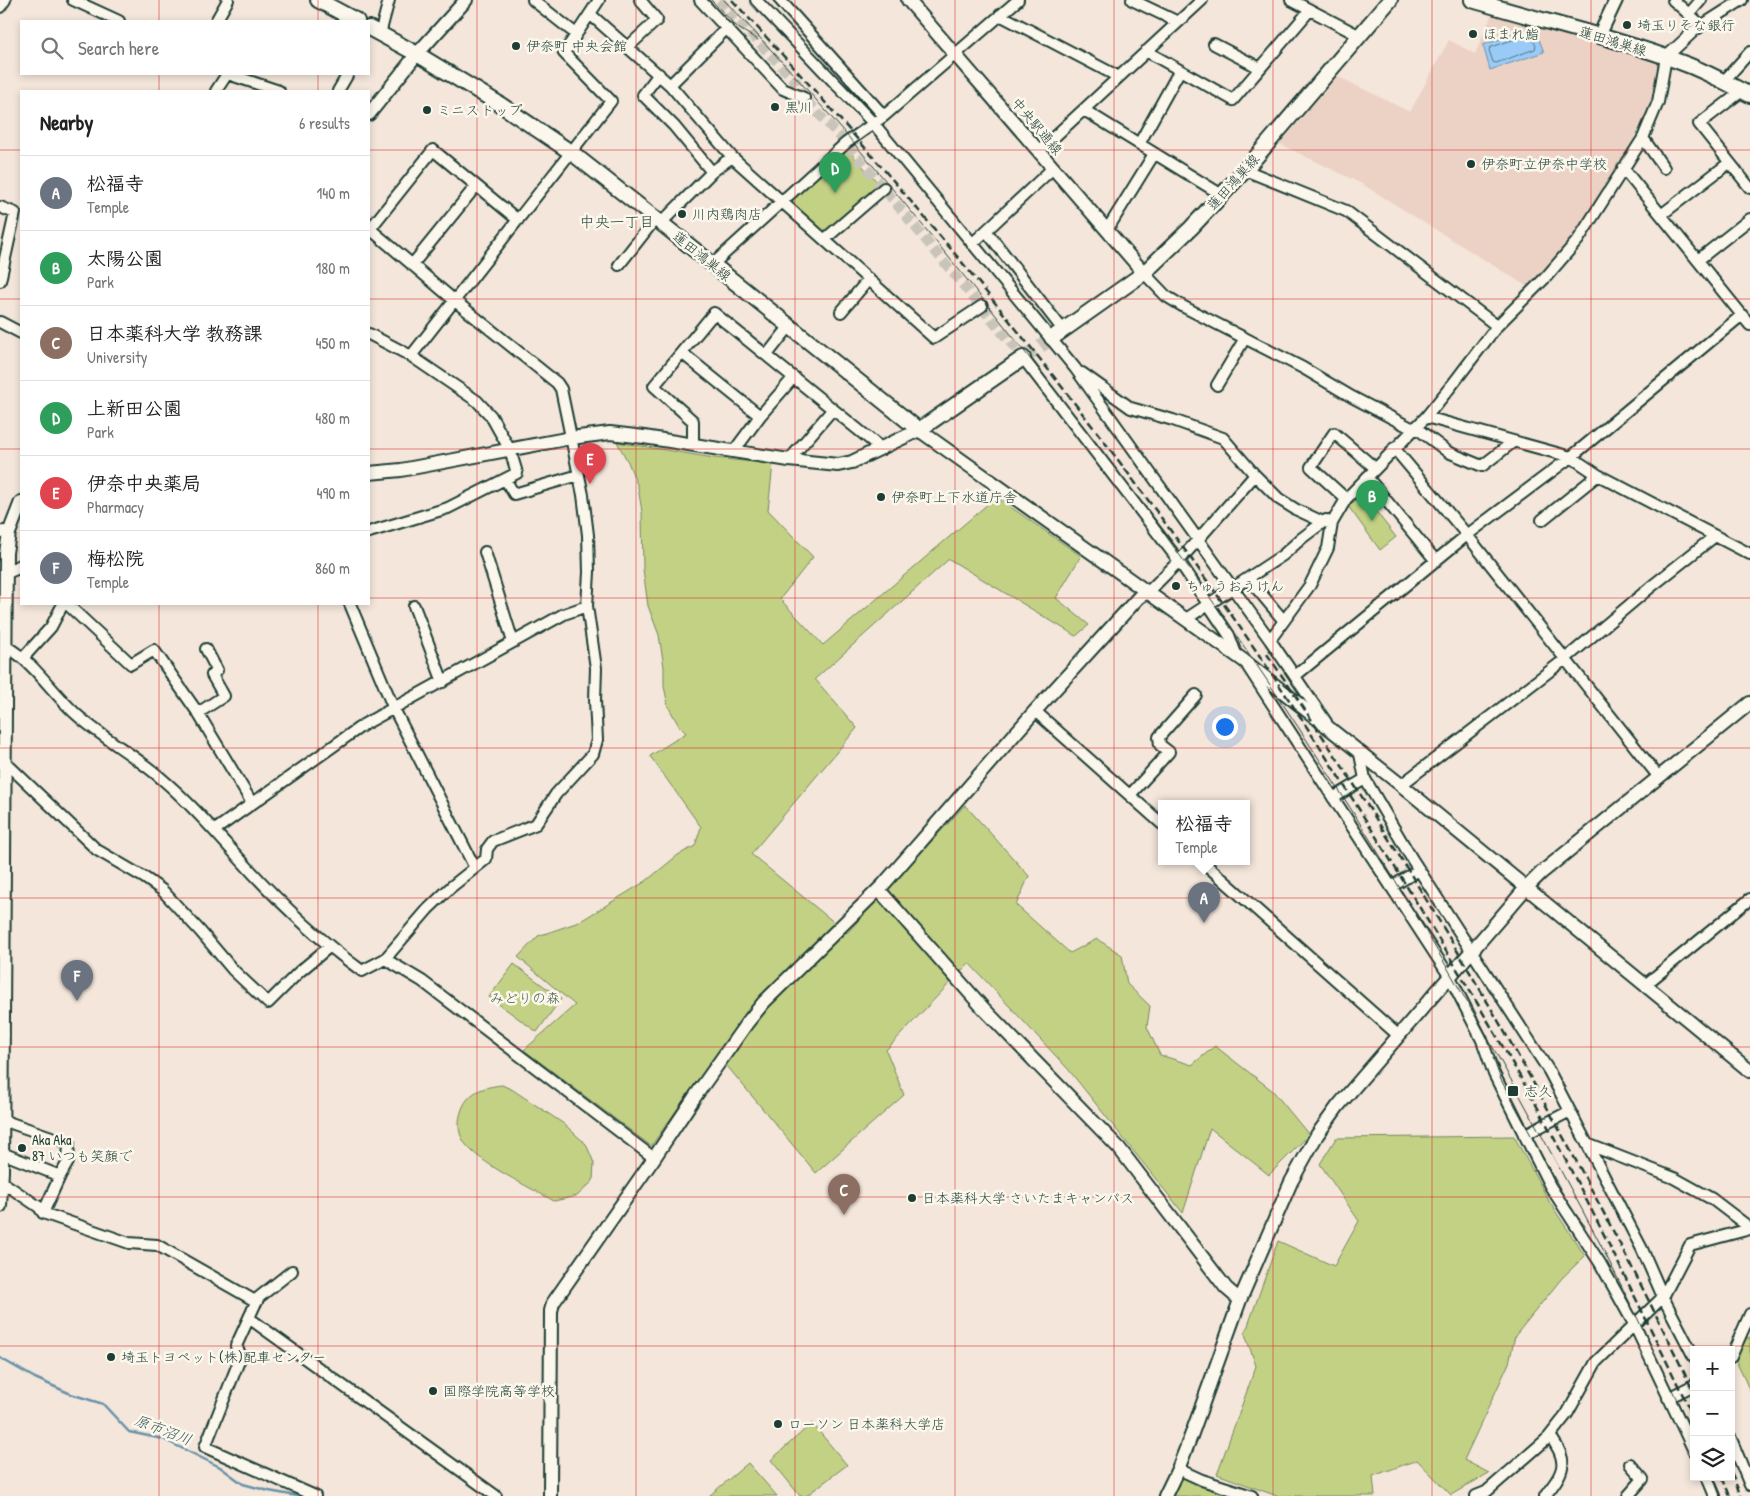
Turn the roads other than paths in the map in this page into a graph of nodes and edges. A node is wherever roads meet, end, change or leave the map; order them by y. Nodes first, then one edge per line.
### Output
1 (4, 0) edge
2 (73, 0) edge
3 (228, 0) edge
4 (318, 0) edge
5 (388, 0) edge
6 (466, 0) edge
7 (533, 0) edge
8 (599, 0) edge
9 (640, 0) edge
10 (700, 0) edge
11 (756, 0) edge
12 (780, 0) edge
13 (908, 0) edge
14 (1018, 0) edge
15 (1132, 0) edge
16 (1202, 0) edge
17 (1291, 0) edge
18 (1390, 0) edge
19 (1472, 0) edge
20 (1616, 0) edge
21 (1674, 0) edge
22 (1700, 0) edge
23 (1742, 0) edge
24 (88, 3) edge
25 (0, 7) edge
26 (1310, 10) junction
27 (590, 14) junction
28 (1689, 14) junction
29 (1000, 15) junction
30 (117, 20) edge
31 (217, 20) edge
32 (355, 20) edge
33 (1178, 22) junction
34 (1701, 26) junction
35 (728, 28) junction
36 (374, 31) edge
37 (576, 34) junction
38 (1358, 36) junction
39 (1600, 36) junction
40 (1214, 44) dead end
41 (628, 47) junction
42 (1146, 52) junction
43 (1750, 52) edge
44 (418, 54) junction
45 (956, 55) junction
46 (1666, 57) junction
47 (1260, 68) junction
48 (1180, 70) junction
49 (658, 74) junction
50 (226, 75) edge
51 (230, 75) edge
52 (347, 75) edge
53 (1119, 77) junction
54 (1722, 82) junction
55 (670, 85) junction
56 (217, 90) edge
57 (276, 90) edge
58 (339, 90) edge
59 (1746, 93) edge
60 (804, 98) dead end
61 (1084, 110) junction
62 (370, 113) edge
63 (884, 116) junction
64 (874, 124) junction
65 (1642, 138) junction
66 (1139, 144) junction
67 (1039, 151) junction
68 (572, 153) junction
69 (1154, 154) junction
70 (732, 157) junction
71 (1729, 163) junction
72 (1053, 168) junction
73 (1623, 168) junction
74 (1664, 168) dead end
75 (1245, 170) junction
76 (712, 172) junction
77 (1749, 184) edge
78 (476, 186) junction
79 (884, 188) dead end
80 (1222, 195) junction
81 (782, 202) junction
82 (0, 206) edge
83 (1661, 215) junction
84 (1750, 219) edge
85 (518, 220) junction
86 (659, 220) junction
87 (370, 228) edge
88 (370, 230) edge
89 (1107, 230) junction
90 (986, 232) junction
91 (824, 239) junction
92 (972, 244) junction
93 (1698, 260) junction
94 (412, 265) junction
95 (619, 265) dead end
96 (712, 265) junction
97 (1144, 273) junction
98 (869, 280) junction
99 (0, 281) edge
100 (455, 301) junction
101 (982, 306) dead end
102 (841, 312) dead end
103 (1746, 317) edge
104 (0, 322) edge
105 (1496, 326) junction
106 (789, 327) junction
107 (20, 332) edge
108 (1057, 334) junction
109 (370, 335) edge
110 (1245, 338) junction
111 (682, 352) junction
112 (766, 355) junction
113 (411, 356) junction
114 (1024, 358) joint
115 (1075, 368) junction
116 (794, 377) junction
117 (1217, 385) dead end
118 (833, 409) junction
119 (760, 416) junction
120 (1426, 417) junction
121 (1414, 428) junction
122 (919, 430) junction
123 (571, 438) junction
124 (1513, 442) junction
125 (693, 445) junction
126 (1394, 448) junction
127 (882, 449) junction
128 (510, 450) junction
129 (734, 451) junction
130 (1571, 457) junction
131 (789, 460) junction
132 (1376, 468) junction
133 (370, 473) edge
134 (579, 475) junction
135 (1255, 475) junction
136 (1598, 475) junction
137 (1367, 477) junction
138 (505, 479) junction
139 (1346, 499) junction
140 (20, 504) edge
141 (1542, 520) dead end
142 (1328, 522) junction
143 (3, 531) edge
144 (370, 532) edge
145 (1467, 535) junction
146 (1715, 536) junction
147 (1198, 540) junction
148 (485, 552) dead end
149 (1750, 554) edge
150 (1180, 561) junction
151 (1436, 561) junction
152 (20, 566) edge
153 (7, 572) junction
154 (1248, 578) junction
155 (1232, 588) junction
156 (1148, 591) junction
157 (1208, 604) junction
158 (64, 605) edge
159 (66, 605) edge
160 (350, 605) edge
161 (414, 606) dead end
162 (586, 606) junction
163 (1186, 619) junction
164 (1284, 621) junction
165 (1270, 640) junction
166 (513, 642) junction
167 (7, 647) junction
168 (206, 649) dead end
169 (1240, 657) junction
170 (23, 658) junction
171 (1564, 660) junction
172 (1295, 676) junction
173 (442, 682) junction
174 (3, 693) edge
175 (1196, 695) dead end
176 (1750, 703) edge
177 (394, 708) junction
178 (1035, 711) junction
179 (198, 713) junction
180 (1333, 733) junction
181 (1360, 754) junction
182 (6, 763) junction
183 (1658, 776) junction
184 (1365, 779) junction
185 (1401, 785) junction
186 (1130, 795) junction
187 (1333, 798) junction
188 (252, 803) junction
189 (1158, 820) edge
190 (2, 830) edge
191 (215, 830) junction
192 (1206, 865) edge
193 (475, 868) junction
194 (1419, 870) junction
195 (1391, 887) junction
196 (1526, 888) junction
197 (879, 890) junction
198 (1750, 899) edge
199 (329, 947) junction
200 (1471, 952) junction
201 (385, 959) junction
202 (1450, 977) junction
203 (1645, 985) junction
204 (1399, 1036) junction
205 (1750, 1071) edge
206 (1570, 1111) junction
207 (2, 1112) edge
208 (1524, 1134) junction
209 (1, 1144) edge
210 (1587, 1144) junction
211 (654, 1158) junction
212 (60, 1176) junction
213 (2, 1182) junction
214 (0, 1206) edge
215 (42, 1213) junction
216 (1750, 1228) edge
217 (292, 1271) dead end
218 (1663, 1297) junction
219 (1240, 1300) junction
220 (256, 1302) junction
221 (1750, 1314) edge
222 (249, 1318) junction
223 (1634, 1324) junction
224 (1690, 1349) edge
225 (1735, 1349) edge
226 (1690, 1387) edge
227 (1668, 1398) junction
228 (1550, 1436) junction
229 (1690, 1443) edge
230 (1735, 1449) edge
231 (1630, 1464) dead end
232 (1178, 1470) junction
233 (1707, 1481) edge
234 (1708, 1481) edge
235 (1750, 1485) edge
236 (315, 1496) edge
237 (496, 1496) edge
238 (550, 1496) edge
239 (1165, 1496) edge
240 (1252, 1496) edge
241 (1476, 1496) edge
242 (1545, 1496) edge
243 (1628, 1496) edge
244 (1707, 1496) edge
245 (1715, 1496) edge

1 - 25 street
2 - 24 street
3 - 31 street
4 - 32 main road
5 - 36 street
6 - 44 street
7 - 37 street
8 - 27 street
9 - 41 street
10 - 35 street
11 - 64 street
12 - 63 street
13 - 45 street, 中央駅通線
14 - 29 street
15 - 33 street
16 - 33 street
17 - 26 street
18 - 38 main road, 蓮田鴻巣線
19 - 39 main road, 蓮田鴻巣線
20 - 39 street
21 - 28 street
22 - 28 street
23 - 34 street
24 - 30 street
26 - 38 street
26 - 47 street
27 - 37 street
27 - 41 street
28 - 34 street
29 - 45 street
29 - 53 street
33 - 42 street
34 - 46 street
35 - 55 street
35 - 60 street
36 - 44 main road, 蓮田鴻巣線
37 - 68 street
38 - 75 main road, 蓮田鴻巣線
39 - 46 main road, 蓮田鴻巣線
40 - 47 street
41 - 49 street
42 - 48 street
42 - 53 street
43 - 54 street
44 - 62 street
44 - 68 main road, 蓮田鴻巣線
45 - 63 street
45 - 67 street, 中央駅通線
46 - 54 main road, 蓮田鴻巣線
46 - 65 street
47 - 48 street
48 - 66 street
49 - 55 street
49 - 76 street
50 - 56 street
51 - 57 street
52 - 58 street
53 - 61 street
54 - 59 main road, 蓮田鴻巣線
55 - 70 street
59 - 71 street
61 - 66 street
61 - 67 street
63 - 64 street
64 - 81 street
64 - 92 street
65 - 73 street
65 - 74 street
66 - 69 street
67 - 72 street, 中央駅通線
68 - 85 street
68 - 86 main road, 蓮田鴻巣線
69 - 80 street
69 - 89 street
70 - 76 street
70 - 81 street
71 - 77 street
71 - 83 street
72 - 89 street, 中央駅通線
72 - 90 street
73 - 83 street
73 - 105 street
75 - 80 main road, 蓮田鴻巣線
75 - 105 street
76 - 86 street
78 - 85 street
78 - 87 street
78 - 94 street
79 - 91 street
80 - 97 main road, 蓮田鴻巣線
81 - 91 street
81 - 96 street
82 - 99 street
83 - 93 street
84 - 93 street
85 - 100 street
86 - 95 street
86 - 96 main road, 蓮田鴻巣線
88 - 94 street
89 - 97 street, 中央駅通線
90 - 92 street
90 - 108 street
91 - 98 street
92 - 108 street
93 - 103 street
94 - 100 street
96 - 106 main road, 蓮田鴻巣線
97 - 108 main road, 蓮田鴻巣線
97 - 110 street
98 - 101 street
98 - 102 street
100 - 113 street
100 - 123 street
103 - 130 street
104 - 107 street
105 - 120 street
106 - 112 street
106 - 122 main road, 蓮田鴻巣線
108 - 115 street
109 - 113 street
110 - 117 street
110 - 121 street
111 - 112 street
111 - 119 street
111 - 125 street
112 - 116 street
113 - 128 street
114 - 122 main road
114 - 150 street
115 - 135 street
115 - 147 street
116 - 118 street
116 - 119 street
118 - 127 street
118 - 131 street
119 - 129 street
120 - 121 street
120 - 124 street
121 - 124 street
121 - 126 street
122 - 127 street
122 - 156 street
123 - 125 street
123 - 128 street
123 - 134 street
124 - 130 street
125 - 129 street
126 - 132 street
126 - 145 street
127 - 131 street
128 - 133 street
128 - 138 street
129 - 131 street
130 - 136 street
130 - 145 street
132 - 137 street
132 - 139 street
134 - 138 street
134 - 162 street
135 - 142 street
135 - 147 street
136 - 141 street
136 - 146 street
137 - 139 street
137 - 151 street
138 - 144 street
139 - 142 street
140 - 143 street
142 - 154 street
142 - 164 street
143 - 153 street
145 - 151 street
145 - 171 street
146 - 149 street
146 - 171 street
147 - 150 street
147 - 155 street
148 - 166 street
150 - 156 street
150 - 157 street
151 - 172 street
152 - 153 street
153 - 167 street
154 - 155 street
154 - 164 street
155 - 157 street
155 - 165 street
156 - 163 street
156 - 178 street
157 - 163 street
157 - 169 street
158 - 170 street
159 - 179 street
160 - 177 street
161 - 173 street
162 - 166 street
162 - 193 street
163 - 169 street
164 - 165 street
165 - 172 street
166 - 173 street
167 - 170 street
167 - 174 street
168 - 179 street
169 - 180 street
169 - 187 street
170 - 191 street
171 - 183 street
171 - 185 street
172 - 180 street
173 - 177 street
174 - 182 street
175 - 186 street
176 - 183 street
177 - 188 street
177 - 193 street
178 - 186 street
178 - 197 street
179 - 188 street
180 - 181 street
181 - 184 street
181 - 185 street
182 - 190 street
182 - 199 street
183 - 196 street
184 - 187 street
184 - 194 street
185 - 196 street
186 - 189 street
187 - 195 street
188 - 191 street
190 - 207 street
191 - 199 street
192 - 204 street
193 - 201 street
194 - 195 street
194 - 200 street
195 - 202 street
196 - 200 street
196 - 203 street
197 - 211 street
197 - 219 street
198 - 203 street
199 - 201 street
200 - 202 street
200 - 206 street
201 - 211 street
202 - 204 street
202 - 208 street
203 - 205 street
204 - 219 street
206 - 208 street
206 - 210 street
207 - 209 street
207 - 212 street
208 - 223 street
209 - 212 street
209 - 213 street
210 - 216 street
210 - 218 street
211 - 238 street
212 - 215 street
213 - 214 street
213 - 215 street
215 - 220 street
216 - 218 street
217 - 220 street
218 - 223 street
218 - 224 street
219 - 232 street
220 - 222 street
221 - 225 street
222 - 236 street
222 - 237 street
223 - 227 street
223 - 228 street
226 - 227 street
227 - 229 street
228 - 241 street
228 - 242 street
230 - 235 street
231 - 243 street
232 - 239 street
232 - 240 street
233 - 244 street
234 - 245 street

